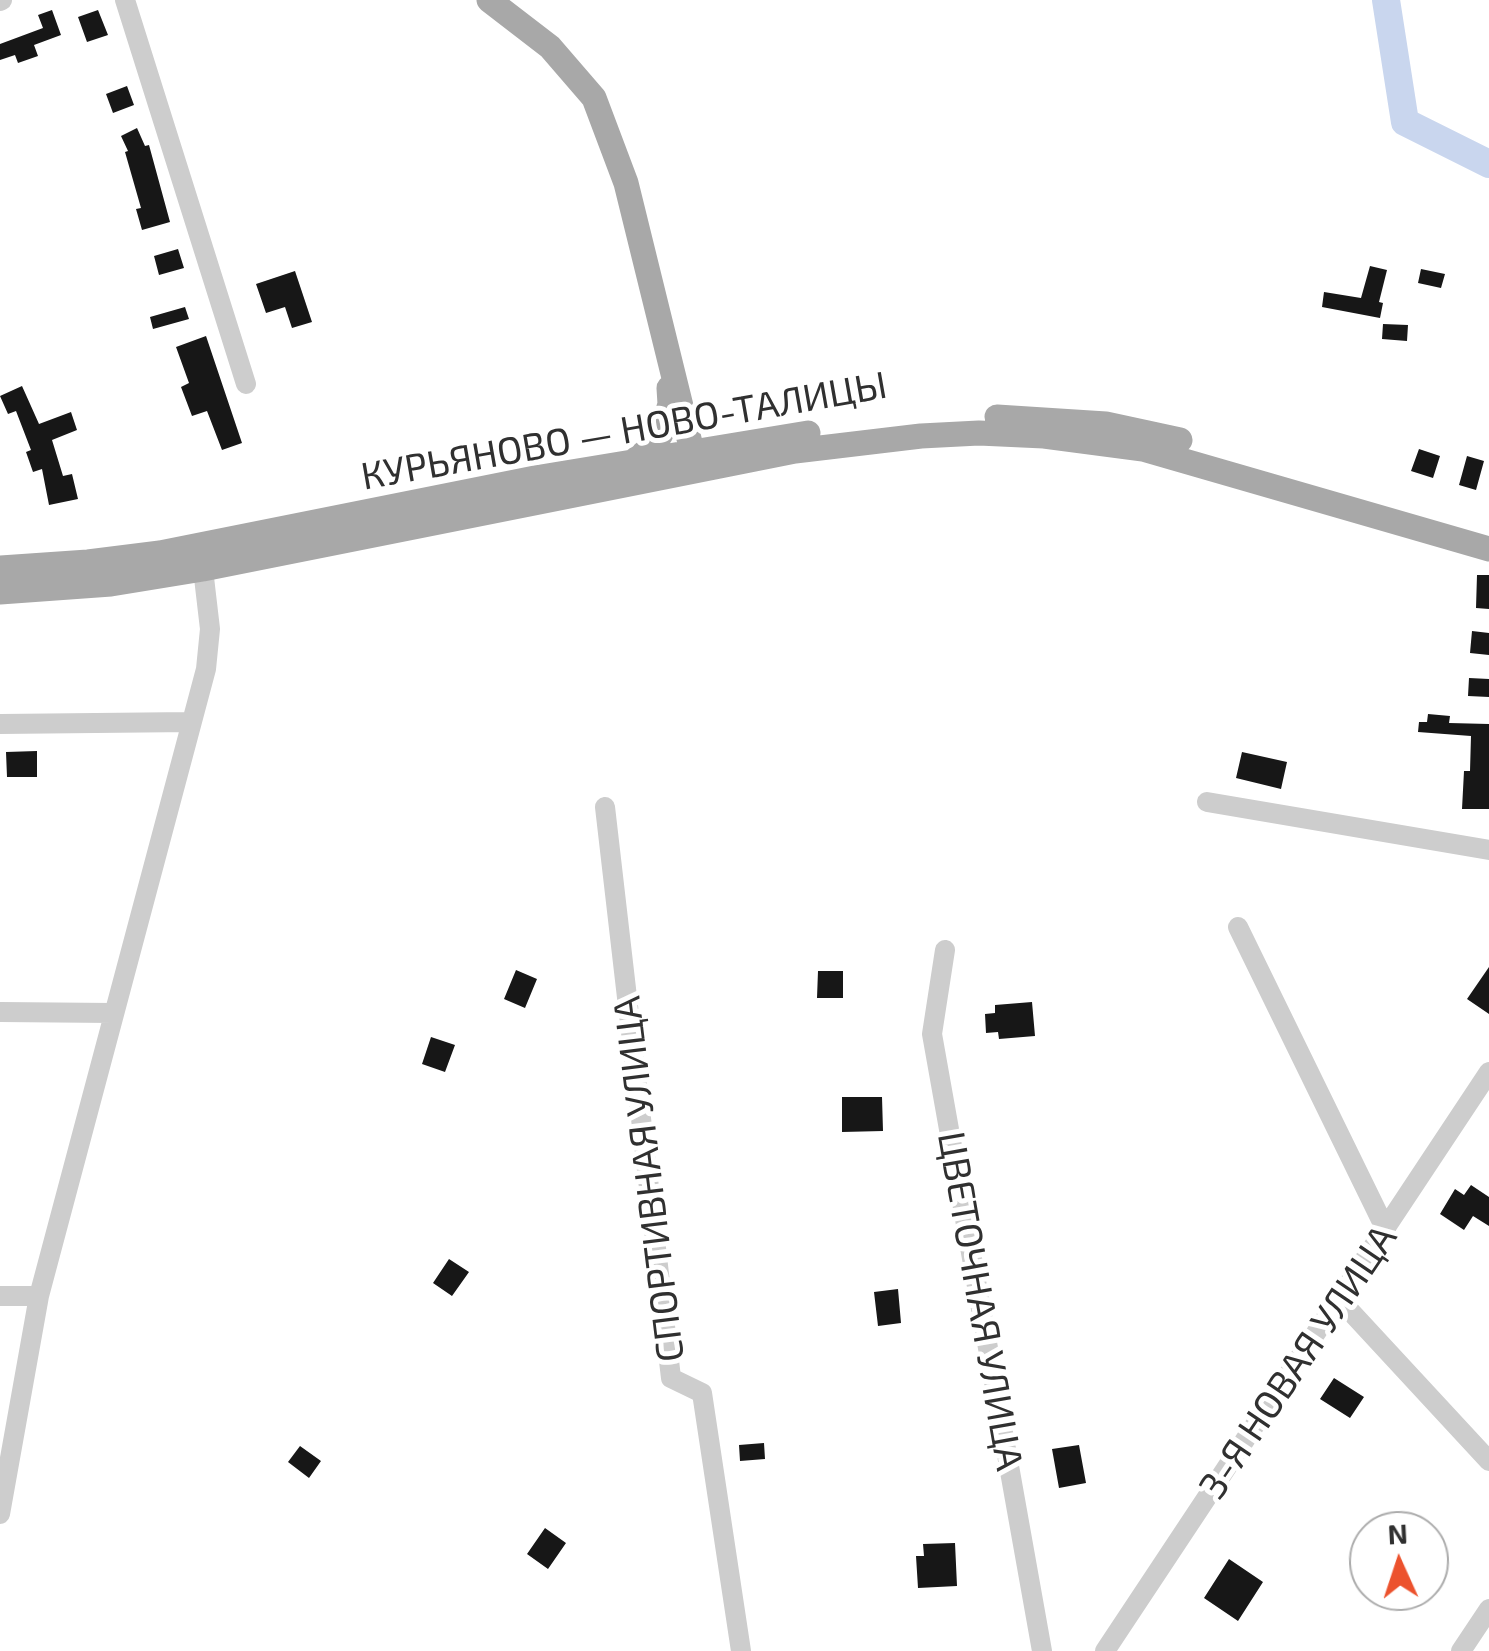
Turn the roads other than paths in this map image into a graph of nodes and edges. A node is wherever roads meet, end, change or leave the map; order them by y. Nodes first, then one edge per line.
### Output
1 (125, 0) edge
2 (489, 0) edge
3 (667, 348) junction
4 (246, 384) dead end
5 (792, 435) junction
6 (634, 460) junction
7 (695, 461) junction
8 (1489, 534) edge
9 (1489, 549) edge
10 (0, 568) edge
11 (203, 569) junction
12 (0, 592) edge
13 (191, 722) junction
14 (0, 724) edge
15 (1206, 802) dead end
16 (605, 806) dead end
17 (1489, 850) edge
18 (1238, 928) dead end
19 (944, 950) dead end
20 (0, 1012) edge
21 (114, 1013) junction
22 (1489, 1072) edge
23 (1386, 1230) junction
24 (0, 1296) edge
25 (39, 1296) junction
26 (1340, 1300) junction
27 (1489, 1461) edge
28 (0, 1514) edge
29 (1489, 1609) edge
30 (741, 1651) edge
31 (1042, 1651) edge
32 (1106, 1651) edge
33 (1462, 1651) edge

1 - 4 street
2 - 3 main road
3 - 5 main road
3 - 6 main road
3 - 7 main road
5 - 7 main road, КУРЬЯНОВО — НОВО-ТАЛИЦЫ
5 - 8 main road, КУРЬЯНОВО — НОВО-ТАЛИЦЫ
6 - 7 main road, КУРЬЯНОВО — НОВО-ТАЛИЦЫ
6 - 10 main road, КУРЬЯНОВО — НОВО-ТАЛИЦЫ
7 - 9 main road, КУРЬЯНОВО — НОВО-ТАЛИЦЫ
7 - 11 main road, КУРЬЯНОВО — НОВО-ТАЛИЦЫ
11 - 12 main road, КУРЬЯНОВО — НОВО-ТАЛИЦЫ
11 - 13 street
13 - 14 street
13 - 21 street
15 - 17 street
16 - 30 street, СПОРТИВНАЯ УЛИЦА
18 - 23 street
19 - 31 street, ЦВЕТОЧНАЯ УЛИЦА
20 - 21 street
21 - 25 street
22 - 23 street, 3-Я НОВАЯ УЛИЦА
23 - 26 street, 3-Я НОВАЯ УЛИЦА
24 - 25 street
25 - 28 street
26 - 27 street
26 - 32 street, 3-Я НОВАЯ УЛИЦА
29 - 33 street

